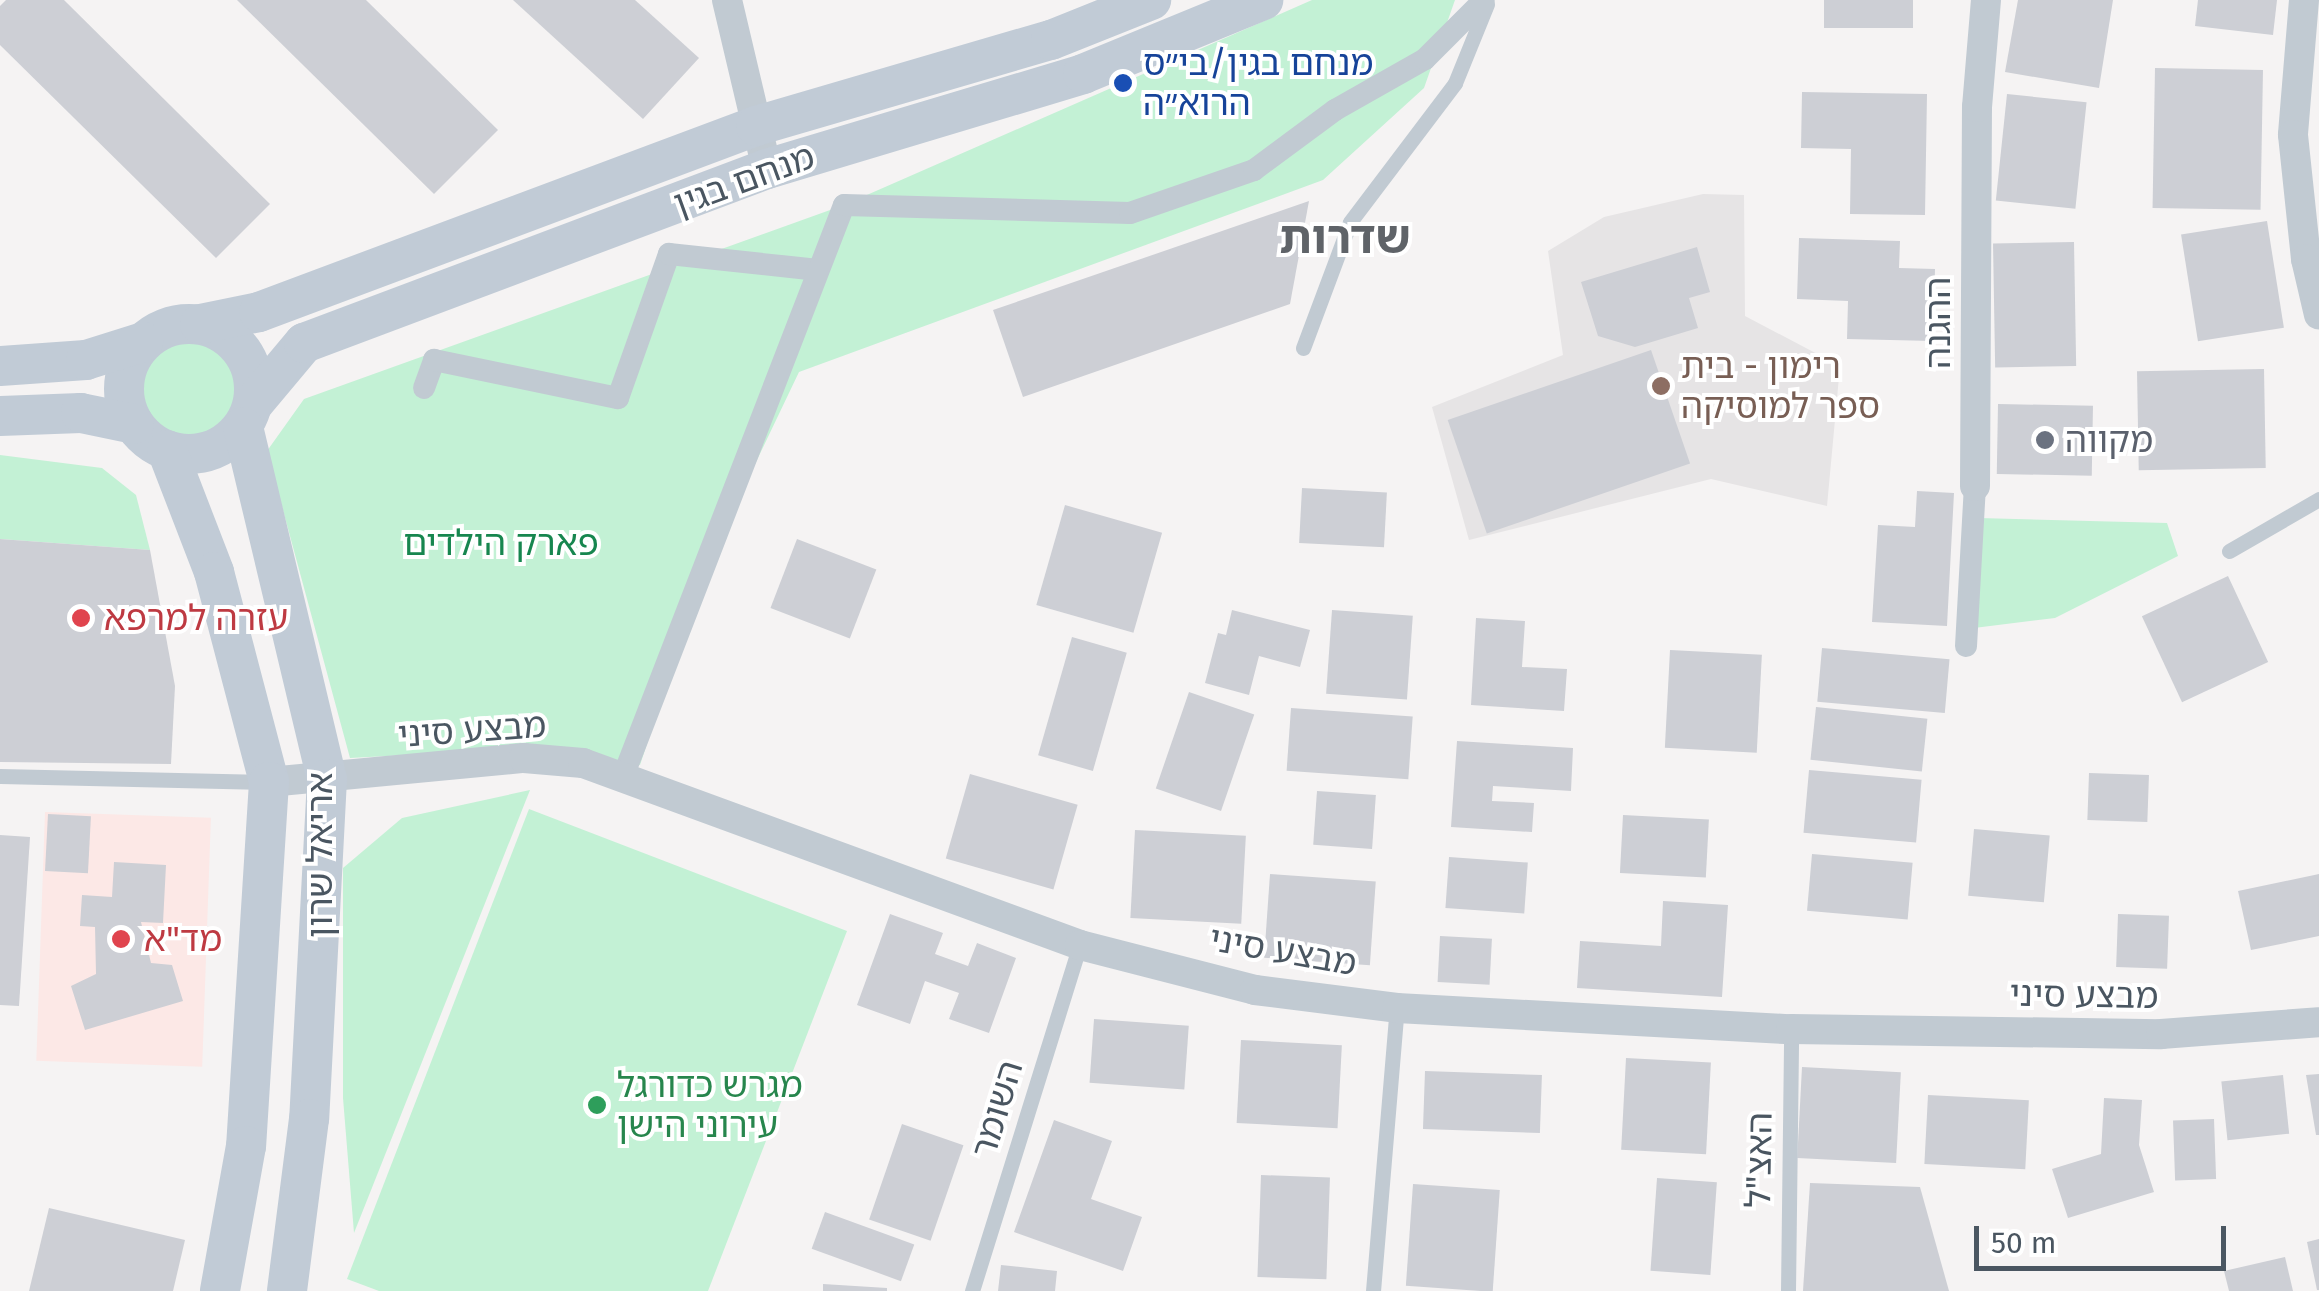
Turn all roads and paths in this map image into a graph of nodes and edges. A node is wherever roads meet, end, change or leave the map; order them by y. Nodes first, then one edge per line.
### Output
1 (727, 0) edge
2 (1151, 0) edge
3 (1263, 0) edge
4 (1486, 0) edge
5 (1986, 0) edge
6 (2304, 0) edge
7 (756, 126) junction
8 (767, 169) junction
9 (818, 270) junction
10 (2319, 315) edge
11 (200, 324) junction
12 (143, 342) junction
13 (1303, 348) dead end
14 (0, 366) edge
15 (424, 388) dead end
16 (248, 415) junction
17 (0, 416) edge
18 (134, 424) junction
19 (167, 450) junction
20 (1975, 486) joint
21 (2319, 499) edge
22 (2229, 551) dead end
23 (1966, 646) dead end
24 (624, 774) junction
25 (0, 776) edge
26 (328, 779) junction
27 (269, 782) junction
28 (1080, 945) junction
29 (1397, 1008) junction
30 (2319, 1022) edge
31 (1790, 1029) junction
32 (220, 1291) edge
33 (287, 1291) edge
34 (972, 1291) edge
35 (1373, 1291) edge
36 (1788, 1291) edge

1 - 7 street
2 - 7 main road, מנחם בגין
3 - 8 main road, מנחם בגין
4 - 9 street
4 - 13 lane
5 - 20 street, ההגנה
6 - 10 street
7 - 8 street
7 - 11 main road, מנחם בגין
8 - 16 main road, מנחם בגין
9 - 15 street
9 - 24 street
11 - 12 main road
11 - 16 main road
12 - 14 main road
12 - 18 main road
16 - 19 main road
16 - 26 main road, אריאל שרון
17 - 18 main road
18 - 19 main road
19 - 27 main road, אריאל שרון
20 - 23 street, ההגנה
21 - 22 lane
24 - 26 street, מבצע סיני
24 - 28 street, מבצע סיני
25 - 27 lane
26 - 27 street, מבצע סיני
26 - 33 main road, אריאל שרון
27 - 32 main road, אריאל שרון
28 - 29 street, מבצע סיני
28 - 34 lane, השומר
29 - 31 street, מבצע סיני
29 - 35 lane
30 - 31 street, מבצע סיני
31 - 36 lane, האצ"ל

